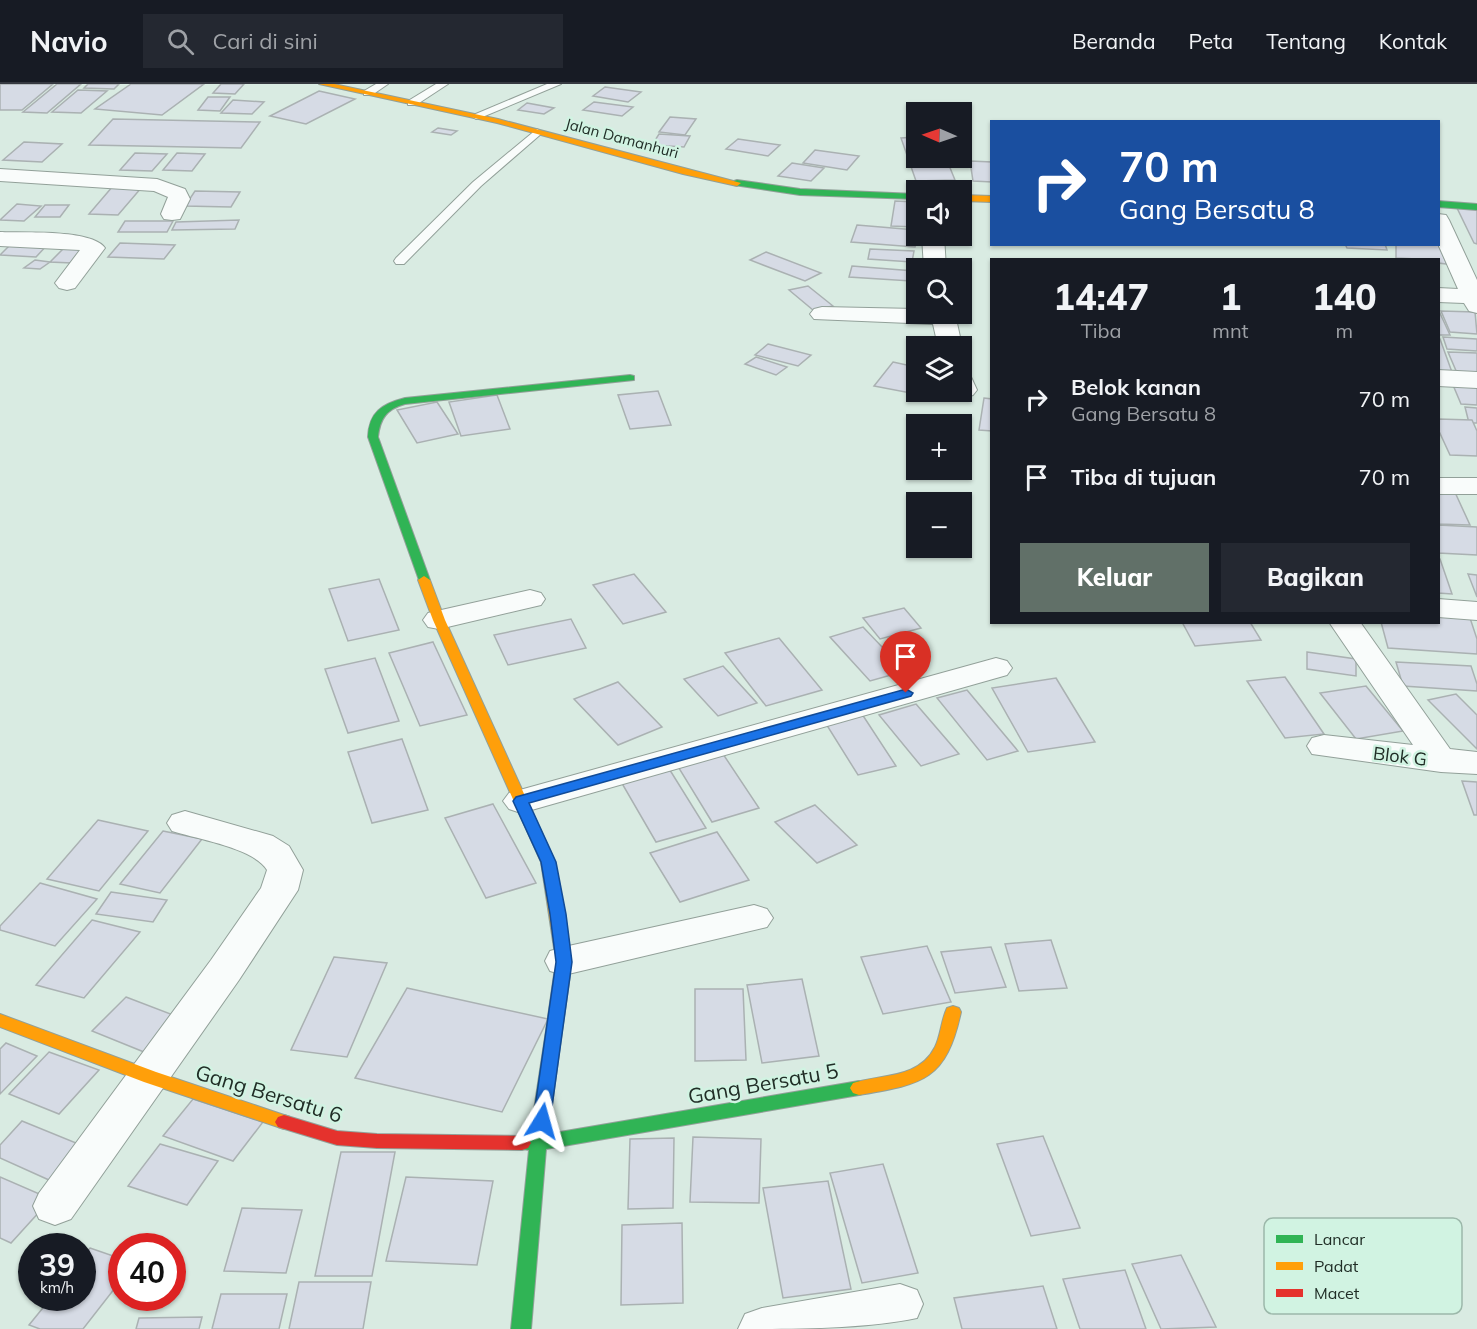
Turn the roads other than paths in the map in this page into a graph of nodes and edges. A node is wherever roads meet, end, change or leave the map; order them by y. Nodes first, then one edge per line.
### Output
1 (323, 84) edge
2 (383, 84) edge
3 (443, 84) edge
4 (556, 84) edge
5 (368, 93) junction
6 (412, 103) junction
7 (476, 116) junction
8 (537, 132) junction
9 (0, 175) edge
10 (906, 197) edge
11 (972, 198) edge
12 (990, 199) edge
13 (1440, 204) edge
14 (1477, 207) edge
15 (172, 214) dead end
16 (1440, 224) edge
17 (0, 239) edge
18 (400, 261) dead end
19 (67, 283) dead end
20 (1440, 295) edge
21 (1476, 300) edge
22 (822, 314) dead end
23 (906, 315) edge
24 (630, 378) dead end
25 (1440, 378) edge
26 (1477, 380) edge
27 (1440, 486) edge
28 (1477, 486) edge
29 (530, 599) dead end
30 (1440, 608) edge
31 (1477, 611) edge
32 (439, 620) junction
33 (1345, 624) edge
34 (996, 668) dead end
35 (1324, 746) dead end
36 (1441, 761) junction
37 (1477, 763) edge
38 (521, 801) junction
39 (185, 823) dead end
40 (754, 918) dead end
41 (564, 962) junction
42 (953, 1012) dead end
43 (0, 1020) edge
44 (150, 1077) junction
45 (538, 1143) junction
46 (55, 1206) dead end
47 (900, 1304) dead end
48 (521, 1329) edge
49 (762, 1329) edge

1 - 5 street, Jalan Damanhuri
2 - 5 lane
3 - 6 lane
4 - 7 lane
5 - 6 street, Jalan Damanhuri
6 - 7 street, Jalan Damanhuri
7 - 8 street, Jalan Damanhuri
8 - 10 street, Jalan Damanhuri
8 - 18 lane
9 - 15 street
11 - 12 street
13 - 14 street
16 - 21 street
17 - 19 street
20 - 21 street
22 - 23 street
24 - 32 street
25 - 26 street
27 - 28 street
29 - 32 street
30 - 31 street
32 - 38 street
33 - 36 street
34 - 38 street
35 - 36 street, Blok G
36 - 37 street, Blok G
38 - 41 street
39 - 44 street
40 - 41 street
41 - 45 street
42 - 45 street, Gang Bersatu 5
43 - 44 street, Gang Bersatu 6
44 - 45 street, Gang Bersatu 6
44 - 46 street
45 - 48 street
47 - 49 street

